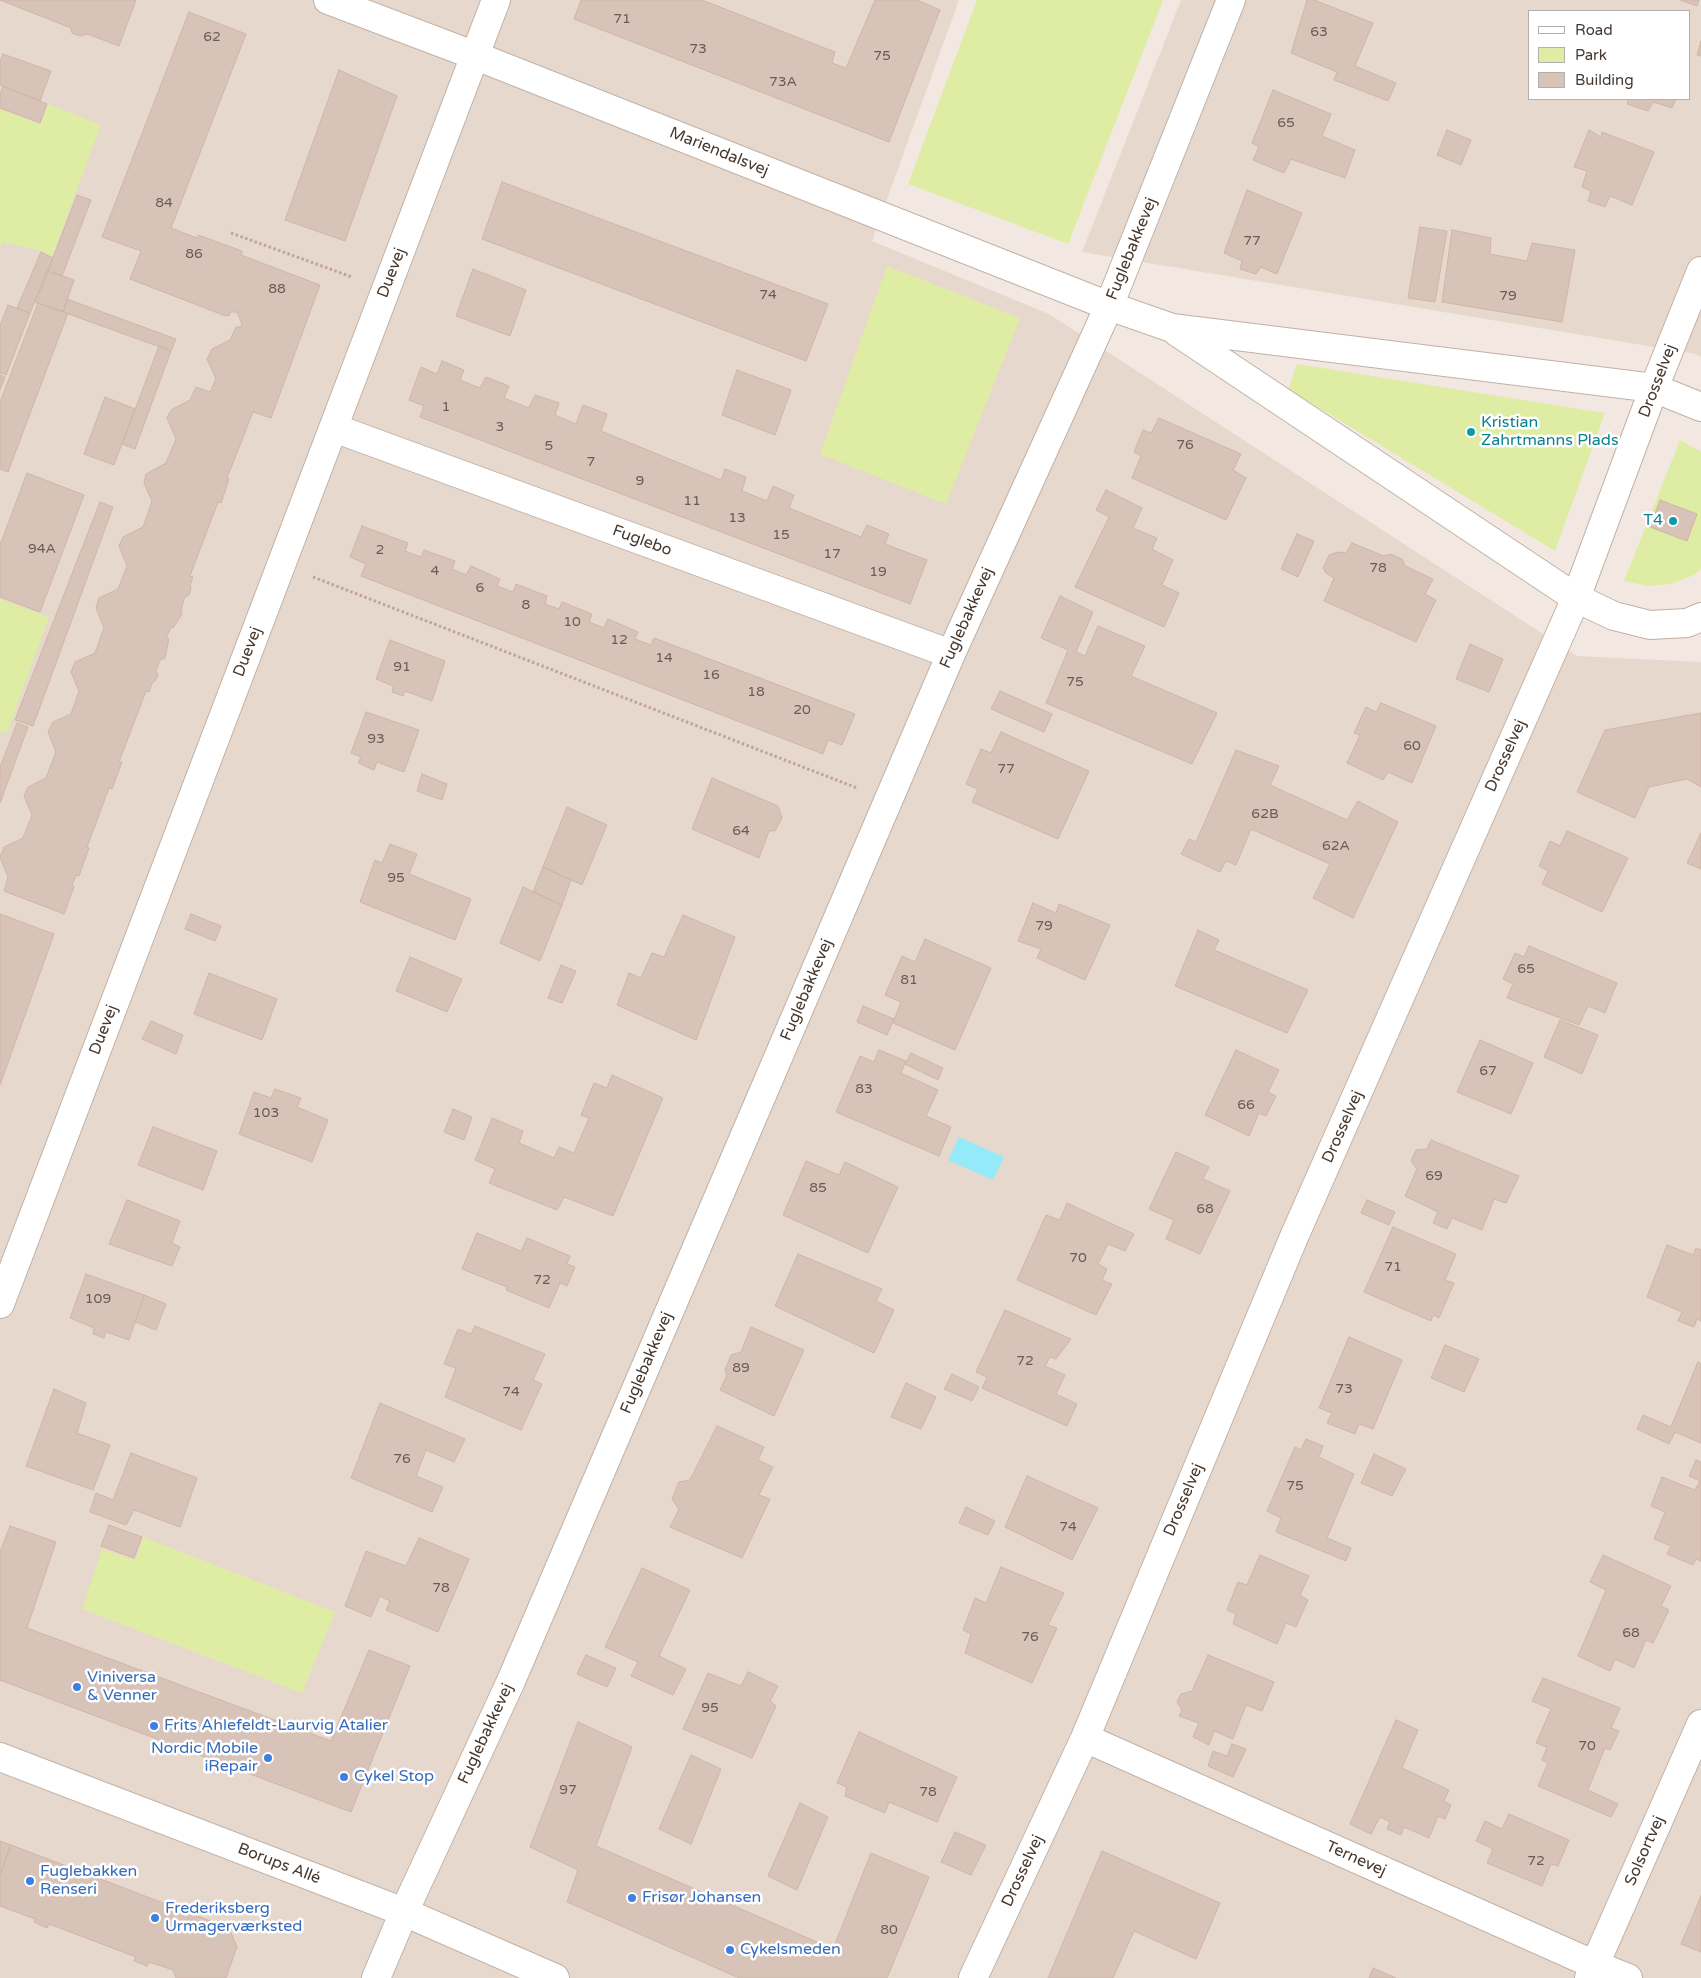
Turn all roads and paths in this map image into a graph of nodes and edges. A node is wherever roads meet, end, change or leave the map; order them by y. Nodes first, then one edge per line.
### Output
1 (328, 0) edge
2 (496, 0) edge
3 (1231, 0) edge
4 (476, 56) junction
5 (231, 232) dead end
6 (1701, 271) edge
7 (386, 290) junction
8 (1109, 306) junction
9 (1172, 328) junction
10 (1654, 388) junction
11 (1701, 408) edge
12 (334, 428) junction
13 (281, 565) junction
14 (1576, 598) junction
15 (1701, 617) edge
16 (951, 654) junction
17 (888, 800) junction
18 (0, 1304) edge
19 (1701, 1724) edge
20 (1085, 1738) junction
21 (0, 1757) edge
22 (404, 1912) junction
23 (1592, 1971) edge
24 (376, 1978) edge
25 (555, 1978) edge
26 (973, 1978) edge
27 (1628, 1978) edge

1 - 4 street, Mariendalsvej
2 - 4 street, Duevej
3 - 8 street, Fuglebakkevej
4 - 7 street, Duevej
4 - 8 street, Mariendalsvej
5 - 7 path
6 - 10 street, Drosselvej
7 - 12 street, Duevej
8 - 9 street
8 - 16 street, Fuglebakkevej
9 - 10 street
9 - 14 street
10 - 11 street
10 - 14 street, Drosselvej
12 - 13 street, Duevej
12 - 16 street, Fuglebo
13 - 17 path
13 - 18 street, Duevej
14 - 15 street
14 - 20 street, Drosselvej
16 - 17 street, Fuglebakkevej
17 - 22 street, Fuglebakkevej
19 - 23 street, Solsortvej
20 - 23 street, Ternevej
20 - 26 street, Drosselvej
21 - 22 street, Borups Allé
22 - 24 street, Fuglebakkevej
22 - 25 street, Borups Allé
23 - 27 street, Ternevej

